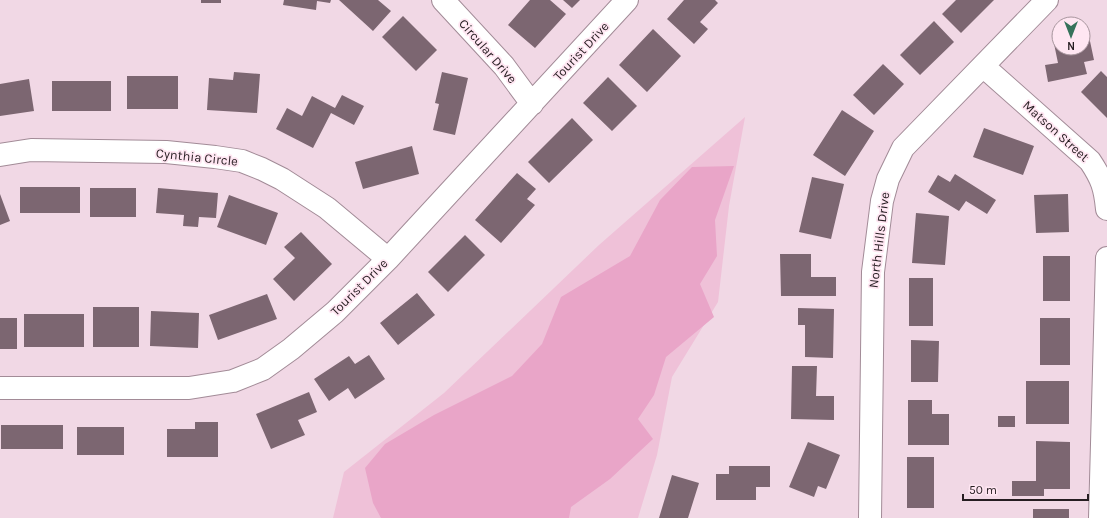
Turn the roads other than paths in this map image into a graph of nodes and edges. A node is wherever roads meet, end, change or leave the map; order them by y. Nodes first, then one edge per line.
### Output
1 (443, 0) edge
2 (627, 0) edge
3 (1047, 0) edge
4 (983, 66) junction
5 (532, 104) junction
6 (0, 155) edge
7 (1107, 209) edge
8 (1107, 258) edge
9 (388, 259) junction
10 (0, 388) edge
11 (870, 518) edge
12 (1100, 518) edge

1 - 5 street, Circular Drive
2 - 5 street, Tourist Drive
3 - 4 street, North Hills Drive
4 - 7 street, Matson Street
4 - 11 street, North Hills Drive
5 - 9 street, Tourist Drive
6 - 9 street, Cynthia Circle
8 - 12 street
9 - 10 street, Tourist Drive

